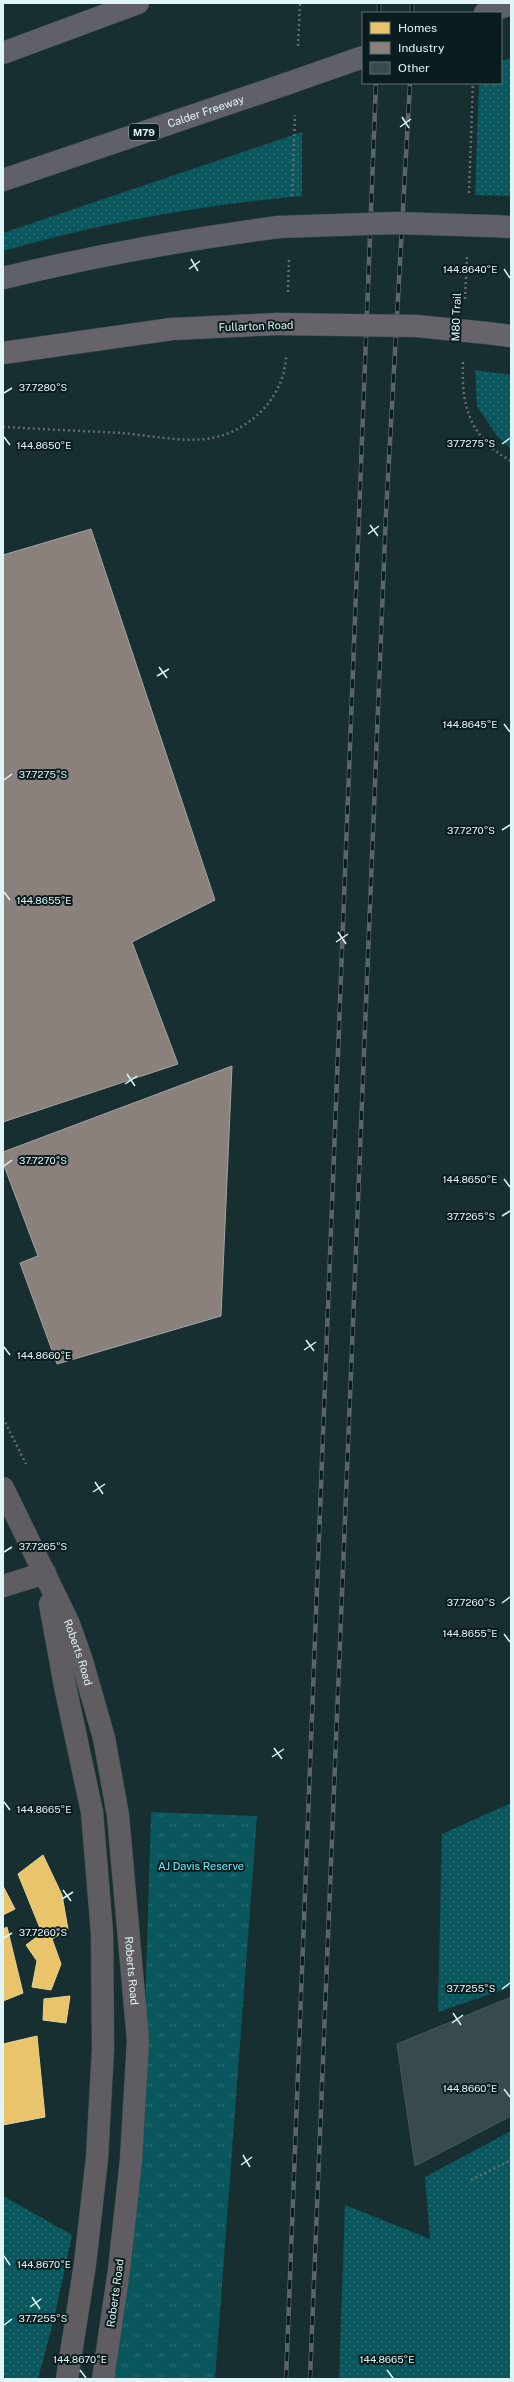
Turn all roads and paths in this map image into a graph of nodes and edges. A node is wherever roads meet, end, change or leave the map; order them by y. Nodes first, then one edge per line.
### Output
1 (138, 3) edge
2 (3, 53) edge
3 (362, 57) edge
4 (473, 84) edge
5 (3, 180) edge
6 (469, 194) dead end
7 (501, 227) edge
8 (467, 250) dead end
9 (3, 278) edge
10 (465, 305) dead end
11 (511, 336) edge
12 (3, 353) edge
13 (463, 361) dead end
14 (511, 461) edge
15 (3, 1488) edge
16 (45, 1573) junction
17 (3, 1586) edge
18 (511, 2160) edge
19 (471, 2180) dead end
20 (67, 2379) edge
21 (103, 2379) edge

1 - 2 highway
3 - 5 highway, Calder Freeway / M79, bridge
4 - 6 path
7 - 9 highway, bridge
8 - 10 path, M80 Trail
11 - 12 main road, Fullarton Road, bridge
13 - 14 path
15 - 16 street, Roberts Road
16 - 17 street
16 - 20 street, Roberts Road
16 - 21 street, Roberts Road
18 - 19 path

